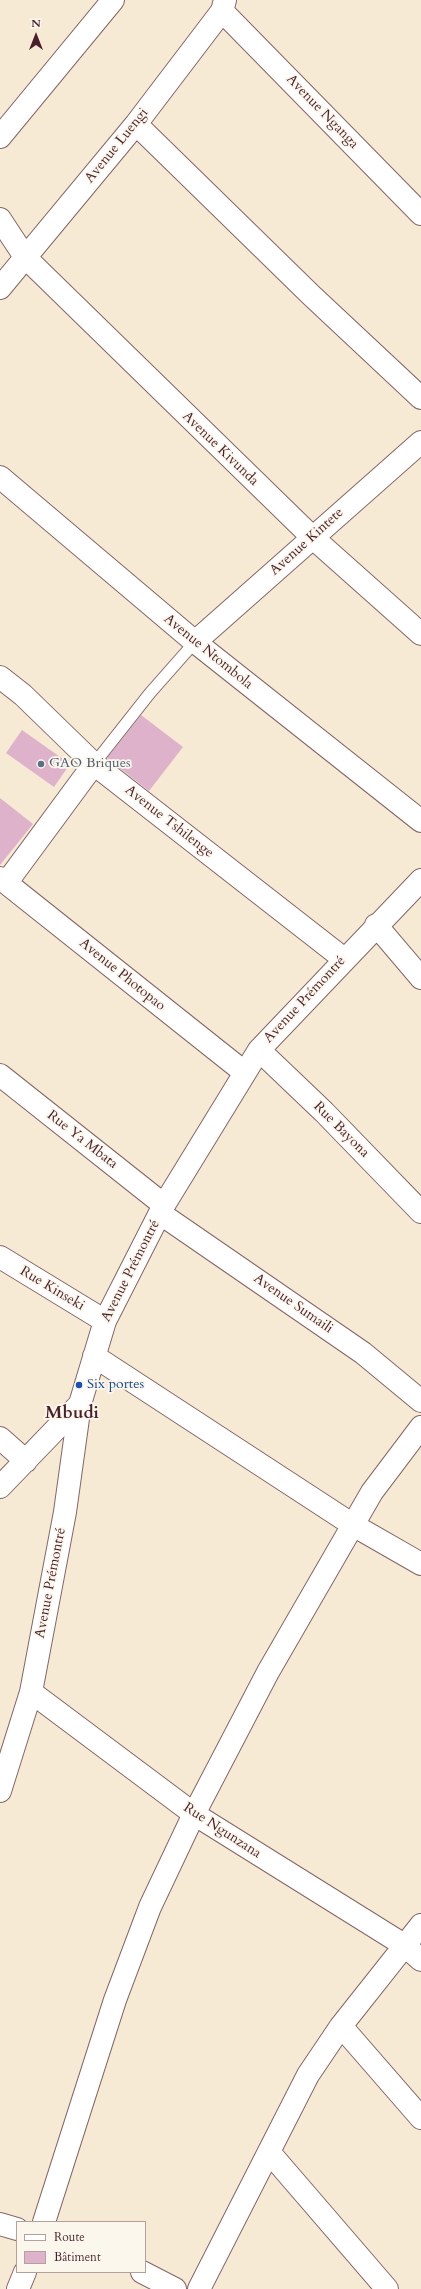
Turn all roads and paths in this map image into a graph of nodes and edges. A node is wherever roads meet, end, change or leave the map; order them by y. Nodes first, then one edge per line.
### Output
1 (101, 4) edge
2 (224, 5) edge
3 (136, 124) junction
4 (0, 137) edge
5 (421, 214) edge
6 (0, 219) edge
7 (25, 258) junction
8 (0, 288) edge
9 (421, 398) edge
10 (421, 442) edge
11 (0, 477) edge
12 (312, 537) junction
13 (421, 634) edge
14 (195, 642) junction
15 (0, 677) edge
16 (94, 764) junction
17 (421, 821) edge
18 (3, 880) edge
19 (421, 880) edge
20 (376, 925) junction
21 (344, 959) junction
22 (421, 978) edge
23 (259, 1050) junction
24 (244, 1072) junction
25 (0, 1075) edge
26 (162, 1209) junction
27 (421, 1212) edge
28 (0, 1257) edge
29 (105, 1321) junction
30 (94, 1356) junction
31 (421, 1401) edge
32 (80, 1404) junction
33 (421, 1427) edge
34 (0, 1438) edge
35 (26, 1461) junction
36 (0, 1487) edge
37 (354, 1526) junction
38 (421, 1564) edge
39 (31, 1692) junction
40 (0, 1791) edge
41 (194, 1814) junction
42 (421, 1925) edge
43 (404, 1945) junction
44 (421, 1960) edge
45 (341, 2026) junction
46 (421, 2118) edge
47 (269, 2152) junction
48 (44, 2221) edge
49 (0, 2224) edge
50 (16, 2229) edge
51 (24, 2273) edge
52 (144, 2273) edge
53 (18, 2289) edge
54 (175, 2289) edge
55 (199, 2289) edge
56 (387, 2289) edge

1 - 4 street
2 - 3 street, Avenue Luengi
2 - 5 street, Avenue Nganga
3 - 7 street, Avenue Luengi
3 - 9 street
6 - 7 street, Avenue Kivunda
7 - 8 street, Avenue Luengi
7 - 12 street, Avenue Kivunda
10 - 12 street, Avenue Kintete
11 - 14 street, Avenue Ntombola
12 - 13 street, Avenue Kivunda
12 - 14 street, Avenue Kintete
14 - 16 lane
14 - 17 street, Avenue Ntombola
15 - 16 street, Avenue Tshilenge
16 - 18 street
16 - 21 street, Avenue Tshilenge
18 - 24 street, Avenue Photopao
19 - 20 street, Avenue Prémontré
20 - 21 street, Avenue Prémontré
20 - 22 street
21 - 23 street, Avenue Prémontré
23 - 24 street, Avenue Prémontré
23 - 27 street, Rue Bayona
24 - 26 street, Avenue Prémontré
25 - 26 street, Rue Ya Mbata
26 - 29 street, Avenue Prémontré
26 - 31 street, Avenue Sumaili
28 - 29 street, Rue Kinseki
29 - 30 street, Avenue Prémontré
30 - 32 street, Avenue Prémontré
30 - 37 street
32 - 35 street
32 - 39 street, Avenue Prémontré
33 - 37 street
34 - 35 street
35 - 36 street
37 - 38 street
37 - 41 street
39 - 40 street, Avenue Prémontré
39 - 41 street, Rue Ngunzana
41 - 43 street, Rue Ngunzana
41 - 48 street
42 - 43 street
43 - 44 street, Rue Ngunzana
43 - 45 street
45 - 46 street
45 - 47 street
47 - 55 street
47 - 56 street
49 - 50 street
51 - 53 street
52 - 54 street

